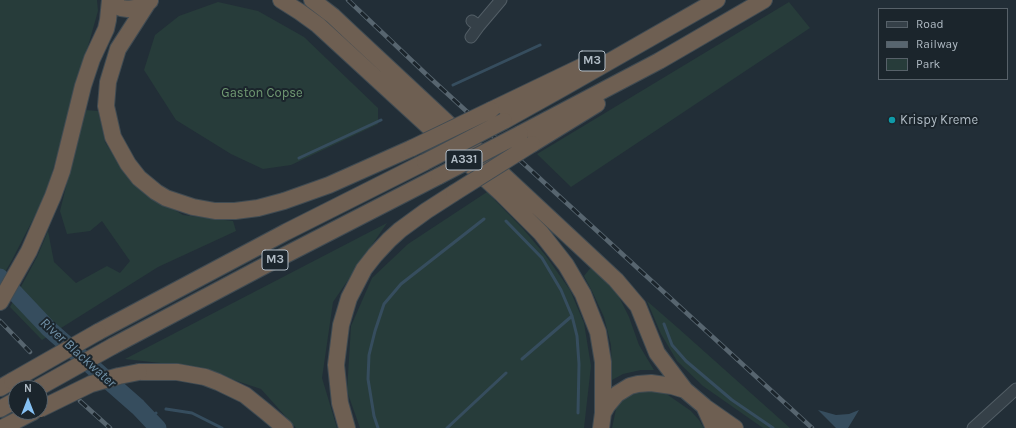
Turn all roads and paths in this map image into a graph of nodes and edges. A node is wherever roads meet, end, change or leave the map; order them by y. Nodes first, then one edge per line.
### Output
1 (110, 0) edge
2 (281, 0) edge
3 (312, 0) edge
4 (501, 0) edge
5 (717, 0) edge
6 (764, 0) edge
7 (149, 2) edge
8 (693, 14) junction
9 (471, 37) dead end
10 (526, 139) junction
11 (0, 302) edge
12 (48, 382) edge
13 (6, 385) edge
14 (1016, 389) edge
15 (685, 390) junction
16 (48, 405) edge
17 (704, 406) junction
18 (18, 420) edge
19 (602, 421) edge
20 (2, 428) edge
21 (284, 428) edge
22 (347, 428) edge
23 (714, 428) edge
24 (735, 428) edge
25 (973, 428) edge

1 - 7 highway
1 - 11 highway
2 - 19 highway, A331
3 - 15 highway, A331
4 - 9 street
5 - 8 highway, M3
6 - 10 highway, M3
7 - 8 highway, M3, bridge
8 - 13 highway, M3, bridge
10 - 12 highway, M3, bridge
10 - 22 highway, M3, bridge
14 - 25 street
15 - 17 highway
15 - 19 highway
16 - 21 highway, bridge
17 - 23 highway
17 - 24 highway
18 - 20 highway

